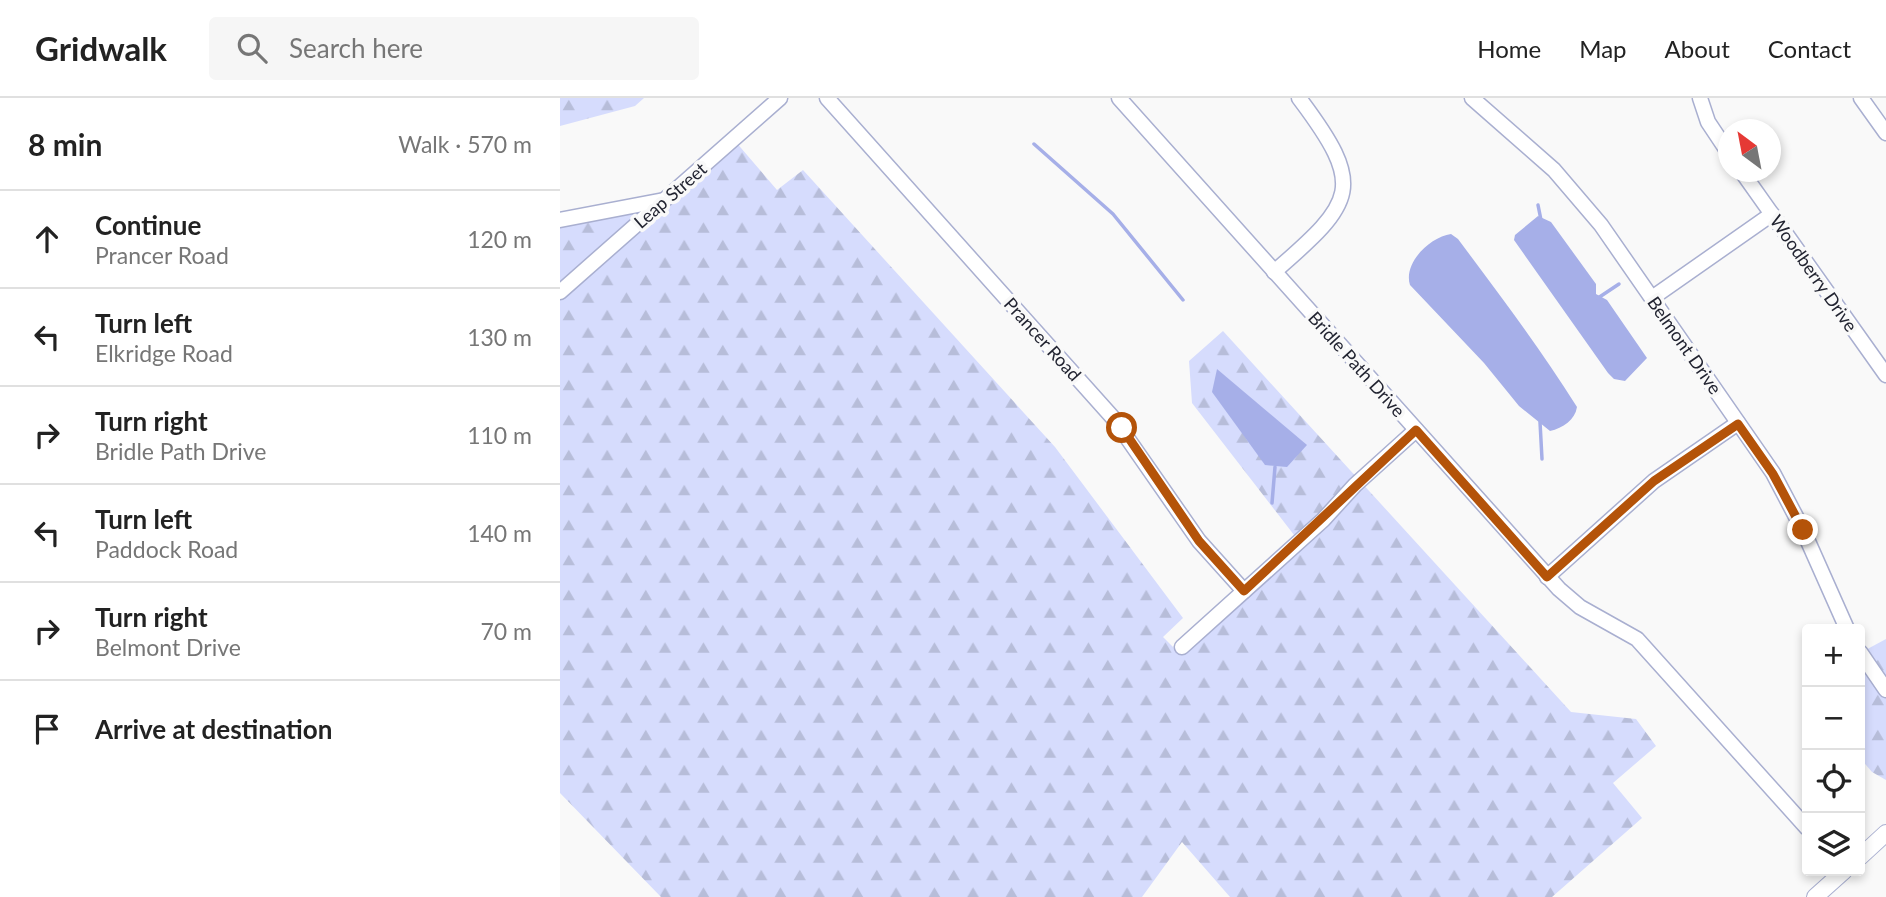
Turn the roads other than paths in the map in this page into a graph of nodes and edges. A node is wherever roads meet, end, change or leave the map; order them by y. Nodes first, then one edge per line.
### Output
1 (780, 98) edge
2 (827, 98) edge
3 (1119, 98) edge
4 (1299, 98) edge
5 (1472, 98) edge
6 (1700, 98) edge
7 (1861, 98) edge
8 (1886, 133) edge
9 (1718, 137) edge
10 (1749, 182) edge
11 (665, 200) junction
12 (1772, 214) junction
13 (560, 220) edge
14 (1274, 272) junction
15 (560, 292) edge
16 (1652, 298) junction
17 (1886, 375) edge
18 (1738, 424) junction
19 (1416, 430) junction
20 (1547, 577) junction
21 (1244, 591) junction
22 (1845, 624) edge
23 (1182, 647) dead end
24 (1865, 659) edge
25 (1886, 690) edge
26 (1802, 822) edge
27 (1886, 833) edge
28 (1865, 852) edge
29 (1838, 876) edge
30 (1815, 897) edge

1 - 11 street, Leap Street
2 - 21 street, Prancer Road
3 - 14 street, Bridle Path Drive
4 - 14 street
5 - 16 street, Belmont Drive
6 - 9 street
7 - 8 street
10 - 12 street, Woodberry Drive
11 - 13 street
11 - 15 street, Leap Street
12 - 16 street
12 - 17 street, Woodberry Drive
14 - 19 street, Bridle Path Drive
16 - 18 street, Belmont Drive
18 - 20 street
18 - 22 street, Belmont Drive
19 - 20 street, Bridle Path Drive
19 - 21 street
20 - 26 street, Bridle Path Drive
21 - 23 street
24 - 25 street
27 - 28 street
29 - 30 street

